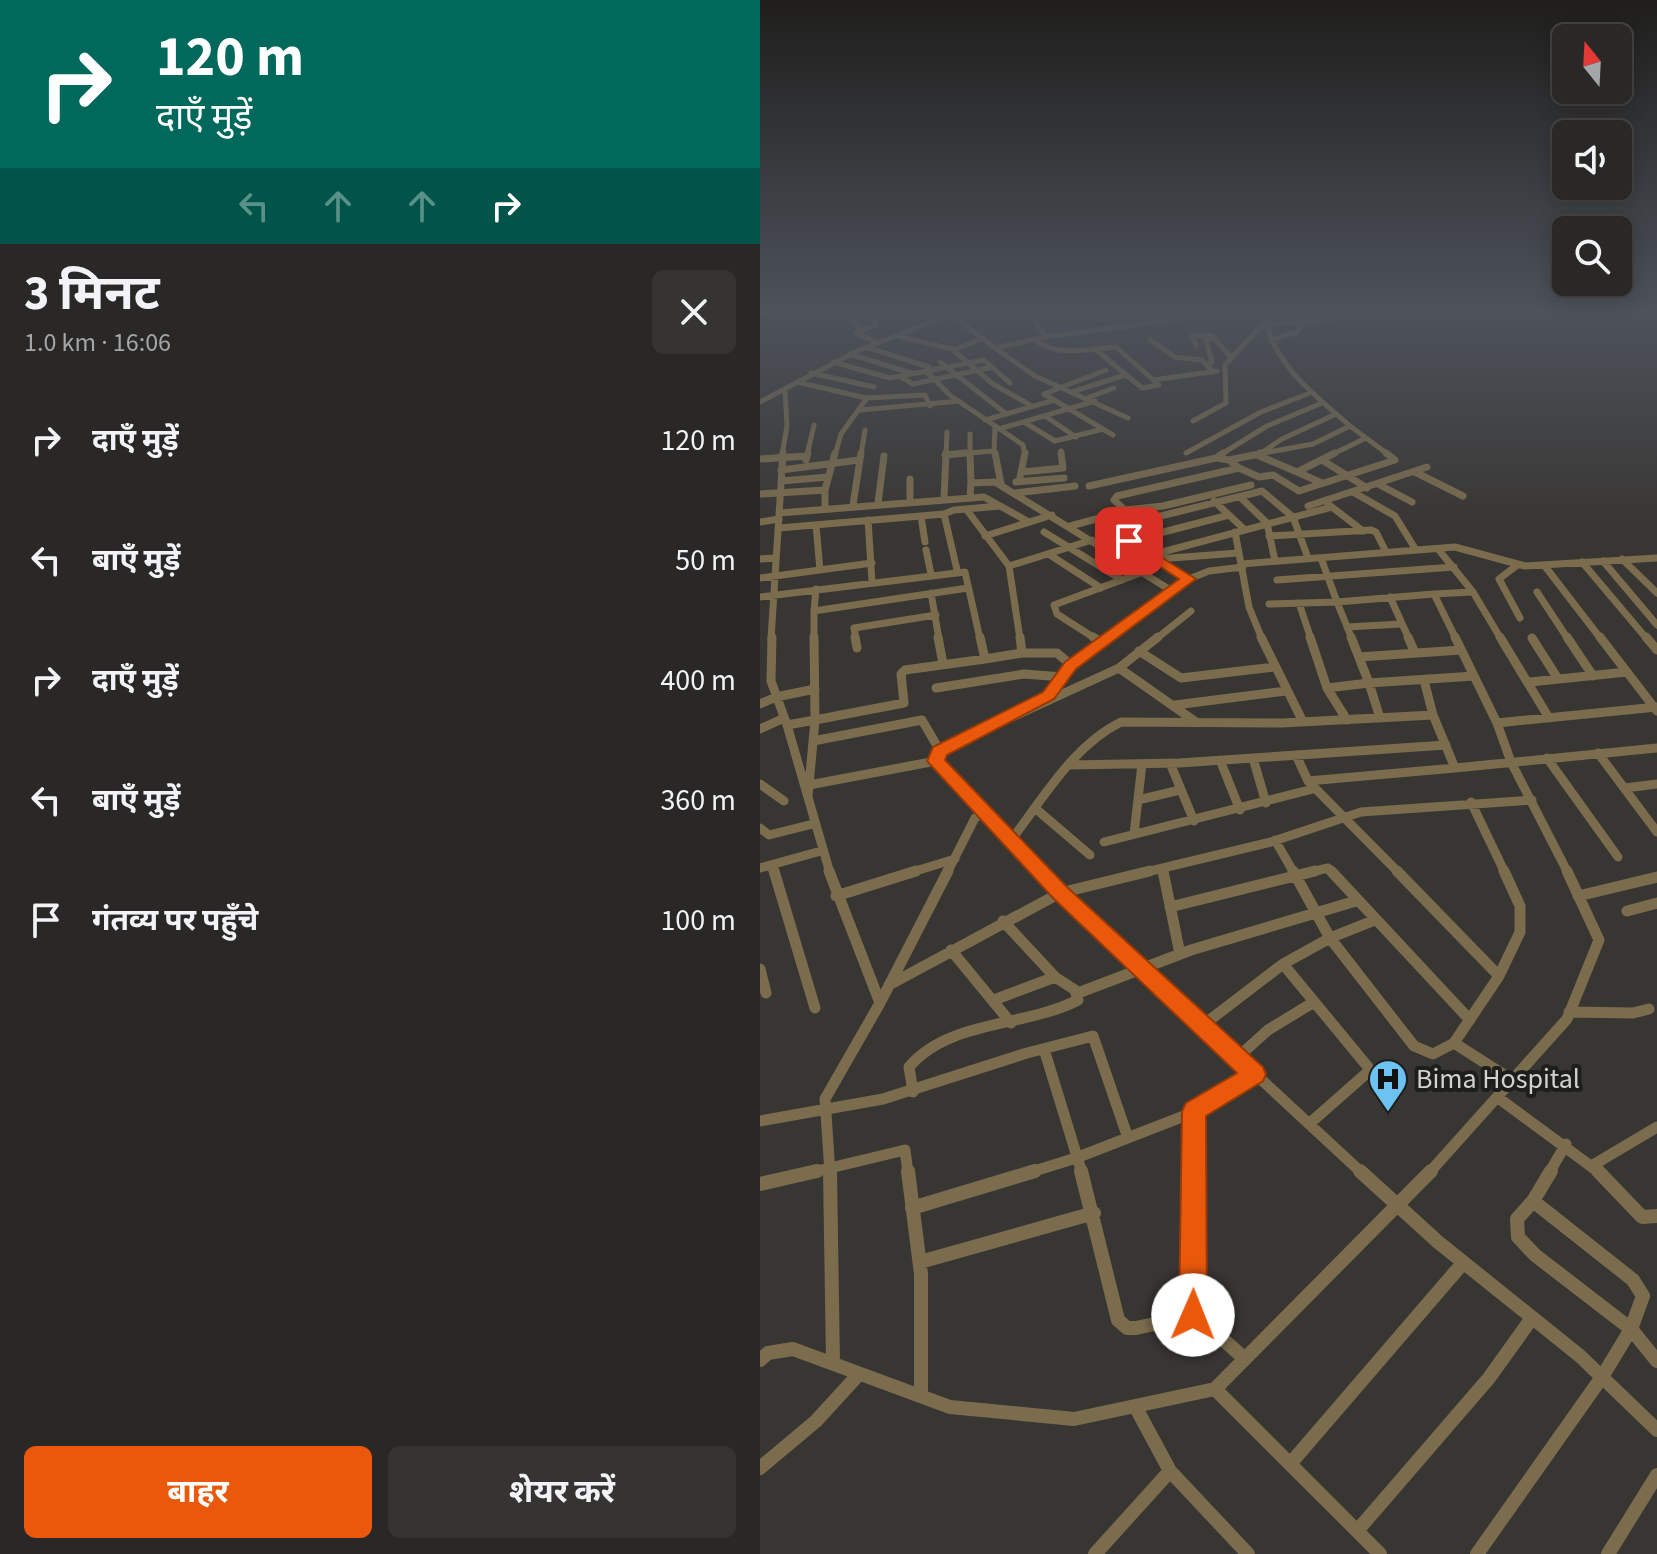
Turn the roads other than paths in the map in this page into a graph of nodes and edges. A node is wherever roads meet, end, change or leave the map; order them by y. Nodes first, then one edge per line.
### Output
1 (794, 384) edge
2 (804, 384) edge
3 (858, 384) edge
4 (938, 384) edge
5 (966, 384) edge
6 (994, 384) edge
7 (1052, 384) edge
8 (1069, 384) edge
9 (1098, 384) edge
10 (1137, 384) edge
11 (1157, 384) edge
12 (1226, 384) edge
13 (1301, 384) edge
14 (874, 387) dead end
15 (1059, 387) junction
16 (1114, 388) dead end
17 (785, 389) junction
18 (1072, 392) junction
19 (1310, 393) junction
20 (867, 398) junction
21 (1055, 400) junction
22 (1091, 400) junction
23 (959, 401) junction
24 (760, 402) edge
25 (1322, 403) junction
26 (930, 406) junction
27 (1032, 406) junction
28 (1069, 409) junction
29 (860, 410) junction
30 (1005, 413) junction
31 (1336, 414) junction
32 (1045, 416) junction
33 (1128, 418) dead end
34 (985, 420) junction
35 (1193, 421) dead end
36 (1024, 422) junction
37 (814, 425) dead end
38 (1350, 426) junction
39 (997, 428) junction
40 (1103, 429) junction
41 (865, 430) dead end
42 (947, 432) dead end
43 (970, 434) dead end
44 (1113, 435) dead end
45 (1076, 437) junction
46 (1366, 438) junction
47 (994, 451) junction
48 (1061, 451) dead end
49 (971, 453) junction
50 (1186, 453) dead end
51 (945, 455) junction
52 (1257, 455) junction
53 (807, 456) junction
54 (884, 456) dead end
55 (782, 457) junction
56 (1216, 458) junction
57 (760, 459) edge
58 (859, 460) junction
59 (1229, 460) junction
60 (1322, 460) junction
61 (832, 463) junction
62 (805, 467) junction
63 (1427, 467) dead end
64 (1239, 468) junction
65 (781, 470) junction
66 (1022, 472) junction
67 (1297, 472) junction
68 (1415, 472) junction
69 (1347, 476) junction
70 (828, 477) junction
71 (1064, 478) dead end
72 (910, 479) dead end
73 (781, 481) junction
74 (1019, 482) junction
75 (971, 483) junction
76 (1322, 483) junction
77 (1000, 484) junction
78 (1378, 484) junction
79 (1251, 485) dead end
80 (1075, 486) dead end
81 (1089, 486) dead end
82 (1367, 488) junction
83 (825, 490) junction
84 (1353, 492) junction
85 (779, 493) junction
86 (1014, 493) junction
87 (760, 494) edge
88 (1207, 495) junction
89 (1463, 496) dead end
90 (970, 497) junction
91 (1240, 497) junction
92 (944, 499) junction
93 (910, 501) junction
94 (1323, 501) junction
95 (1412, 502) dead end
96 (878, 503) junction
97 (1217, 503) junction
98 (853, 505) junction
99 (1000, 506) junction
100 (1308, 506) dead end
101 (1332, 507) junction
102 (825, 508) junction
103 (966, 509) junction
104 (1125, 510) junction
105 (944, 514) junction
106 (1052, 515) junction
107 (1229, 515) junction
108 (921, 516) junction
109 (1293, 517) junction
110 (1100, 518) junction
111 (779, 520) junction
112 (868, 520) junction
113 (760, 522) edge
114 (1029, 522) junction
115 (1267, 523) junction
116 (816, 525) junction
117 (1070, 526) junction
118 (1112, 528) junction
119 (1240, 530) junction
120 (1363, 531) junction
121 (1044, 532) dead end
122 (1300, 535) junction
123 (985, 536) junction
124 (1269, 536) junction
125 (1092, 540) junction
126 (1129, 541) junction
127 (1070, 548) junction
128 (1438, 549) junction
129 (1416, 550) junction
130 (1386, 552) junction
131 (1238, 553) junction
132 (1050, 555) junction
133 (1153, 557) junction
134 (776, 558) junction
135 (1308, 558) junction
136 (1321, 558) junction
137 (1657, 558) edge
138 (760, 559) edge
139 (1622, 559) junction
140 (1275, 561) junction
141 (1603, 561) junction
142 (1582, 562) junction
143 (872, 563) junction
144 (1243, 565) junction
145 (1544, 565) junction
146 (1009, 566) junction
147 (1516, 566) junction
148 (1454, 567) junction
149 (820, 570) junction
150 (957, 570) junction
151 (1143, 572) junction
152 (931, 574) junction
153 (774, 576) junction
154 (1328, 576) junction
155 (760, 578) edge
156 (1189, 579) junction
157 (1122, 580) junction
158 (1277, 580) dead end
159 (872, 582) junction
160 (968, 588) junction
161 (1101, 588) junction
162 (816, 589) junction
163 (1172, 591) junction
164 (1473, 592) junction
165 (1537, 592) dead end
166 (931, 593) junction
167 (1657, 593) edge
168 (1434, 594) junction
169 (772, 595) junction
170 (760, 597) edge
171 (1390, 597) junction
172 (1337, 602) junction
173 (1299, 603) junction
174 (1269, 604) dead end
175 (814, 611) junction
176 (1191, 611) dead end
177 (936, 615) junction
178 (1520, 618) dead end
179 (1401, 624) junction
180 (1657, 625) edge
181 (1347, 627) junction
182 (1532, 638) dead end
183 (1101, 642) junction
184 (857, 648) dead end
185 (1461, 650) junction
186 (1657, 650) edge
187 (1139, 651) junction
188 (1022, 653) junction
189 (1415, 653) junction
190 (771, 656) junction
191 (1359, 657) junction
192 (760, 659) edge
193 (985, 659) junction
194 (943, 664) junction
195 (1071, 665) junction
196 (1274, 667) junction
197 (1119, 668) junction
198 (1627, 672) junction
199 (1474, 676) junction
200 (1593, 676) junction
201 (1063, 677) junction
202 (1558, 679) junction
203 (1424, 680) junction
204 (1530, 682) junction
205 (1369, 683) junction
206 (936, 688) dead end
207 (1327, 688) junction
208 (815, 689) junction
209 (1286, 691) junction
210 (1048, 695) junction
211 (776, 697) junction
212 (760, 704) edge
213 (1175, 705) junction
214 (1656, 709) edge
215 (855, 713) junction
216 (1433, 715) junction
217 (1380, 718) junction
218 (1549, 718) junction
219 (815, 720) junction
220 (1347, 720) junction
221 (785, 722) junction
222 (1196, 722) junction
223 (1303, 722) junction
224 (1497, 723) junction
225 (760, 729) edge
226 (857, 733) junction
227 (813, 741) junction
228 (1446, 745) junction
229 (1657, 748) edge
230 (1598, 753) junction
231 (1296, 755) junction
232 (938, 756) junction
233 (1253, 758) junction
234 (1547, 758) junction
235 (1220, 760) junction
236 (1511, 762) junction
237 (1170, 763) junction
238 (1142, 764) junction
239 (1069, 765) junction
240 (1455, 768) junction
241 (760, 784) edge
242 (1657, 784) edge
243 (809, 785) junction
244 (1311, 785) junction
245 (1625, 788) junction
246 (1180, 790) junction
247 (1138, 800) junction
248 (1532, 800) junction
249 (784, 801) dead end
250 (1471, 802) junction
251 (807, 803) junction
252 (1266, 803) junction
253 (1036, 809) junction
254 (1240, 810) junction
255 (985, 811) junction
256 (1343, 816) junction
257 (1194, 821) junction
258 (813, 824) junction
259 (760, 828) edge
260 (1657, 832) edge
261 (1134, 834) junction
262 (1012, 839) junction
263 (1275, 840) junction
264 (1104, 842) dead end
265 (821, 851) junction
266 (1090, 855) dead end
267 (1618, 857) dead end
268 (955, 859) junction
269 (766, 866) edge
270 (1163, 869) junction
271 (1295, 876) junction
272 (1657, 877) edge
273 (1060, 893) junction
274 (836, 896) junction
275 (1578, 896) junction
276 (1356, 901) junction
277 (1657, 903) edge
278 (1170, 907) junction
279 (1627, 911) dead end
280 (1315, 913) junction
281 (1375, 920) junction
282 (1003, 921) junction
283 (1330, 938) junction
284 (951, 950) junction
285 (1180, 954) junction
286 (1283, 964) junction
287 (760, 969) edge
288 (1142, 969) junction
289 (1499, 976) junction
290 (1055, 977) junction
291 (889, 985) junction
292 (766, 993) dead end
293 (1078, 993) junction
294 (994, 1000) junction
295 (1314, 1002) junction
296 (880, 1003) junction
297 (815, 1008) dead end
298 (1649, 1009) dead end
299 (1569, 1012) junction
300 (1470, 1020) junction
301 (1011, 1023) junction
302 (1202, 1026) junction
303 (1454, 1043) junction
304 (1044, 1049) junction
305 (1237, 1058) junction
306 (1254, 1074) junction
307 (1512, 1080) junction
308 (913, 1092) junction
309 (1497, 1097) junction
310 (825, 1108) junction
311 (1194, 1111) junction
312 (760, 1121) edge
313 (1309, 1124) junction
314 (1657, 1127) edge
315 (1128, 1138) junction
316 (1566, 1144) junction
317 (1076, 1158) junction
318 (1593, 1165) junction
319 (830, 1167) junction
320 (760, 1184) edge
321 (1533, 1201) junction
322 (1397, 1205) junction
323 (912, 1208) junction
324 (1094, 1213) junction
325 (1657, 1216) edge
326 (920, 1262) junction
327 (1463, 1263) junction
328 (1193, 1315) junction
329 (1532, 1318) junction
330 (1631, 1329) junction
331 (1245, 1359) junction
332 (760, 1360) edge
333 (1657, 1361) edge
334 (833, 1363) junction
335 (859, 1374) junction
336 (1602, 1377) junction
337 (1215, 1389) junction
338 (921, 1394) junction
339 (1135, 1406) junction
340 (1657, 1430) edge
341 (1290, 1464) junction
342 (760, 1468) edge
343 (1170, 1471) junction
344 (1657, 1475) edge
345 (1357, 1531) junction
346 (1095, 1554) edge
347 (1248, 1554) edge
348 (1380, 1554) edge
349 (1477, 1554) edge
350 (1608, 1554) edge

1 - 17 street
2 - 20 street
3 - 14 street
4 - 23 street
5 - 30 street
6 - 27 street
7 - 15 street
8 - 15 street
9 - 18 street
10 - 11 street
12 - 35 street
13 - 19 street
15 - 18 street
15 - 21 street
16 - 22 street
17 - 24 street
17 - 55 street
18 - 22 street
19 - 25 street
19 - 50 street
20 - 26 street
20 - 29 street
21 - 27 street
21 - 28 street
22 - 28 street
22 - 33 street
23 - 26 street
23 - 34 street
25 - 31 street
25 - 56 street
26 - 29 street
27 - 30 street
28 - 32 street
28 - 40 street
29 - 61 street
30 - 34 street
31 - 38 street
31 - 52 street
32 - 36 street
32 - 45 street
34 - 39 street
36 - 39 street
36 - 45 street
37 - 53 street
38 - 46 street
38 - 52 street
39 - 47 street
39 - 66 street
40 - 44 street
40 - 45 street
41 - 58 street
42 - 51 street
43 - 49 street
46 - 60 street
46 - 69 street
47 - 49 street
47 - 77 street
48 - 66 street
49 - 51 street
49 - 75 street
51 - 92 street
52 - 59 street
52 - 67 street
53 - 55 street
53 - 62 street
54 - 96 street
55 - 57 street
55 - 65 street
56 - 59 street
56 - 81 street
58 - 61 street
58 - 98 street
59 - 64 street
60 - 67 street
60 - 69 street
61 - 62 street
61 - 70 street
62 - 65 street
63 - 68 street
64 - 76 street
64 - 104 street
65 - 73 street
66 - 74 street
67 - 76 street
68 - 78 street
68 - 89 street
69 - 76 street
69 - 82 street
70 - 73 street
70 - 83 street
71 - 74 street
72 - 93 street
73 - 85 street
74 - 77 street
75 - 77 street
75 - 90 street
77 - 86 street
78 - 82 street
78 - 95 street
79 - 88 street
80 - 86 street
82 - 84 street
83 - 85 street
83 - 102 street
84 - 94 street
84 - 129 street
85 - 87 street
85 - 111 street
86 - 106 street
88 - 97 street
88 - 104 street
90 - 92 street
90 - 99 street
91 - 97 street
91 - 109 street
91 - 115 street
92 - 93 street
93 - 96 street
94 - 100 street
94 - 101 street
96 - 98 street
97 - 107 street
97 - 118 street
98 - 102 street
99 - 103 street
99 - 114 street
101 - 109 street
101 - 120 street
102 - 111 street
103 - 105 street
103 - 123 street
104 - 110 street
105 - 108 street
105 - 150 street
106 - 114 street
106 - 117 street
107 - 119 street
107 - 126 street
108 - 112 street
108 - 152 street
109 - 115 street
109 - 122 street
110 - 117 street
110 - 118 street
111 - 113 street
111 - 116 street
111 - 134 street
112 - 116 street
112 - 143 street
114 - 123 street
115 - 119 street
115 - 124 street
116 - 149 street
117 - 125 street
118 - 126 street
119 - 131 street
119 - 133 street
120 - 122 street
120 - 130 street
121 - 127 street
122 - 124 street
122 - 135 street
123 - 146 street
124 - 140 street
125 - 127 street
125 - 151 street
126 - 133 street
127 - 132 street
127 - 157 street
128 - 129 street
128 - 147 street
128 - 148 street
129 - 130 street
130 - 136 street
131 - 133 street
131 - 144 street
132 - 146 street
132 - 161 street
133 - 156 street
134 - 138 street
134 - 153 street
135 - 136 street
135 - 140 street
136 - 154 street
137 - 139 street
139 - 141 street
139 - 167 street
140 - 144 street
141 - 142 street
141 - 180 street
142 - 145 street
142 - 186 street
143 - 149 street
143 - 159 street
144 - 156 street
144 - 196 street
145 - 147 street
145 - 198 street
146 - 188 street
147 - 178 street
148 - 154 street
148 - 164 street
149 - 153 street
150 - 152 street
150 - 160 street
151 - 157 street
151 - 163 street
152 - 159 street
153 - 155 street
153 - 169 street
154 - 158 street
154 - 172 street
156 - 163 street
157 - 161 street
159 - 162 street
160 - 166 street
160 - 193 street
161 - 183 street
162 - 169 street
162 - 175 street
163 - 183 street
164 - 168 street
164 - 204 street
165 - 200 street
166 - 175 street
166 - 177 street
168 - 171 street
168 - 185 street
169 - 170 street
169 - 190 street
171 - 172 street
171 - 179 street
172 - 173 street
172 - 181 street
173 - 174 street
173 - 207 street
175 - 208 street
176 - 187 street
177 - 184 street
177 - 194 street
179 - 181 street
179 - 189 street
181 - 191 street
182 - 202 street
183 - 195 street
185 - 189 street
185 - 199 street
187 - 196 street
187 - 197 street
188 - 193 street
188 - 195 street
189 - 191 street
190 - 192 street
190 - 211 street
191 - 205 street
193 - 194 street
194 - 215 street
195 - 201 street
196 - 209 street
197 - 210 street
197 - 213 street
198 - 200 street
198 - 214 street
199 - 203 street
199 - 224 street
200 - 202 street
201 - 206 street
201 - 210 street
202 - 204 street
203 - 205 street
203 - 216 street
204 - 218 street
205 - 207 street
205 - 217 street
207 - 220 street
208 - 211 street
208 - 219 street
209 - 213 street
209 - 223 street
210 - 232 street
211 - 212 street
211 - 221 street
213 - 222 street
214 - 218 street
215 - 219 street
215 - 226 street
216 - 217 street
216 - 228 street
217 - 220 street
218 - 224 street
219 - 221 street
219 - 227 street
220 - 223 street
221 - 225 street
221 - 251 street
222 - 223 street
222 - 239 street
224 - 236 street
226 - 227 street
226 - 232 street
227 - 243 street
228 - 231 street
228 - 240 street
229 - 230 street
230 - 234 street
230 - 245 street
231 - 233 street
231 - 244 street
232 - 243 street
232 - 255 street
233 - 235 street
233 - 252 street
234 - 236 street
234 - 267 street
235 - 237 street
235 - 254 street
236 - 240 street
236 - 248 street
237 - 238 street
237 - 246 street
238 - 239 street
238 - 247 street
239 - 253 street
240 - 244 street
241 - 249 street
242 - 245 street
243 - 251 street
244 - 252 street
244 - 256 street
245 - 260 street
246 - 247 street
246 - 257 street
247 - 261 street
248 - 250 street
248 - 275 street
250 - 256 street
250 - 289 street
251 - 258 street
252 - 254 street
253 - 262 street
253 - 266 street
254 - 257 street
255 - 262 street
255 - 268 street
256 - 263 street
256 - 289 street
257 - 261 street
258 - 259 street
258 - 265 street
261 - 264 street
262 - 273 street
263 - 270 street
263 - 271 street
265 - 269 street
265 - 274 street
268 - 274 street
268 - 291 street
269 - 297 street
270 - 273 street
270 - 278 street
271 - 276 street
271 - 278 street
271 - 280 street
272 - 275 street
273 - 282 street
273 - 288 street
274 - 296 street
275 - 299 street
276 - 280 street
276 - 281 street
277 - 279 street
278 - 285 street
280 - 283 street
280 - 285 street
281 - 283 street
281 - 300 street
282 - 284 street
282 - 290 street
283 - 286 street
283 - 303 street
284 - 291 street
284 - 294 street
285 - 288 street
286 - 295 street
286 - 302 street
287 - 292 street
288 - 293 street
288 - 302 street
289 - 300 street
290 - 293 street
290 - 294 street
291 - 296 street
293 - 301 street
294 - 301 street
295 - 305 street
295 - 313 street
296 - 310 street
298 - 299 street
299 - 307 street
300 - 303 street
301 - 308 street
302 - 305 street
303 - 307 street
304 - 308 street
304 - 315 street
304 - 317 street
305 - 306 street
306 - 311 street
306 - 313 street
307 - 309 street
308 - 310 street
309 - 316 street
309 - 322 street
310 - 312 street
310 - 319 street
311 - 315 street
311 - 328 street
313 - 322 street
314 - 318 street
315 - 317 street
316 - 318 street
316 - 321 street
317 - 323 street
317 - 324 street
318 - 325 street
319 - 320 street
319 - 323 street
319 - 334 street
321 - 330 street
321 - 330 street
322 - 327 street
322 - 331 street
323 - 326 street
324 - 326 street
324 - 328 street
326 - 338 street
327 - 329 street
327 - 341 street
328 - 331 street
329 - 336 street
329 - 345 street
330 - 333 street
330 - 336 street
331 - 337 street
332 - 334 street
334 - 335 street
335 - 338 street
335 - 342 street
336 - 340 street
336 - 349 street
337 - 339 street
337 - 341 street
338 - 339 street
339 - 343 street
341 - 345 street
343 - 346 street
343 - 347 street
344 - 350 street
345 - 348 street

